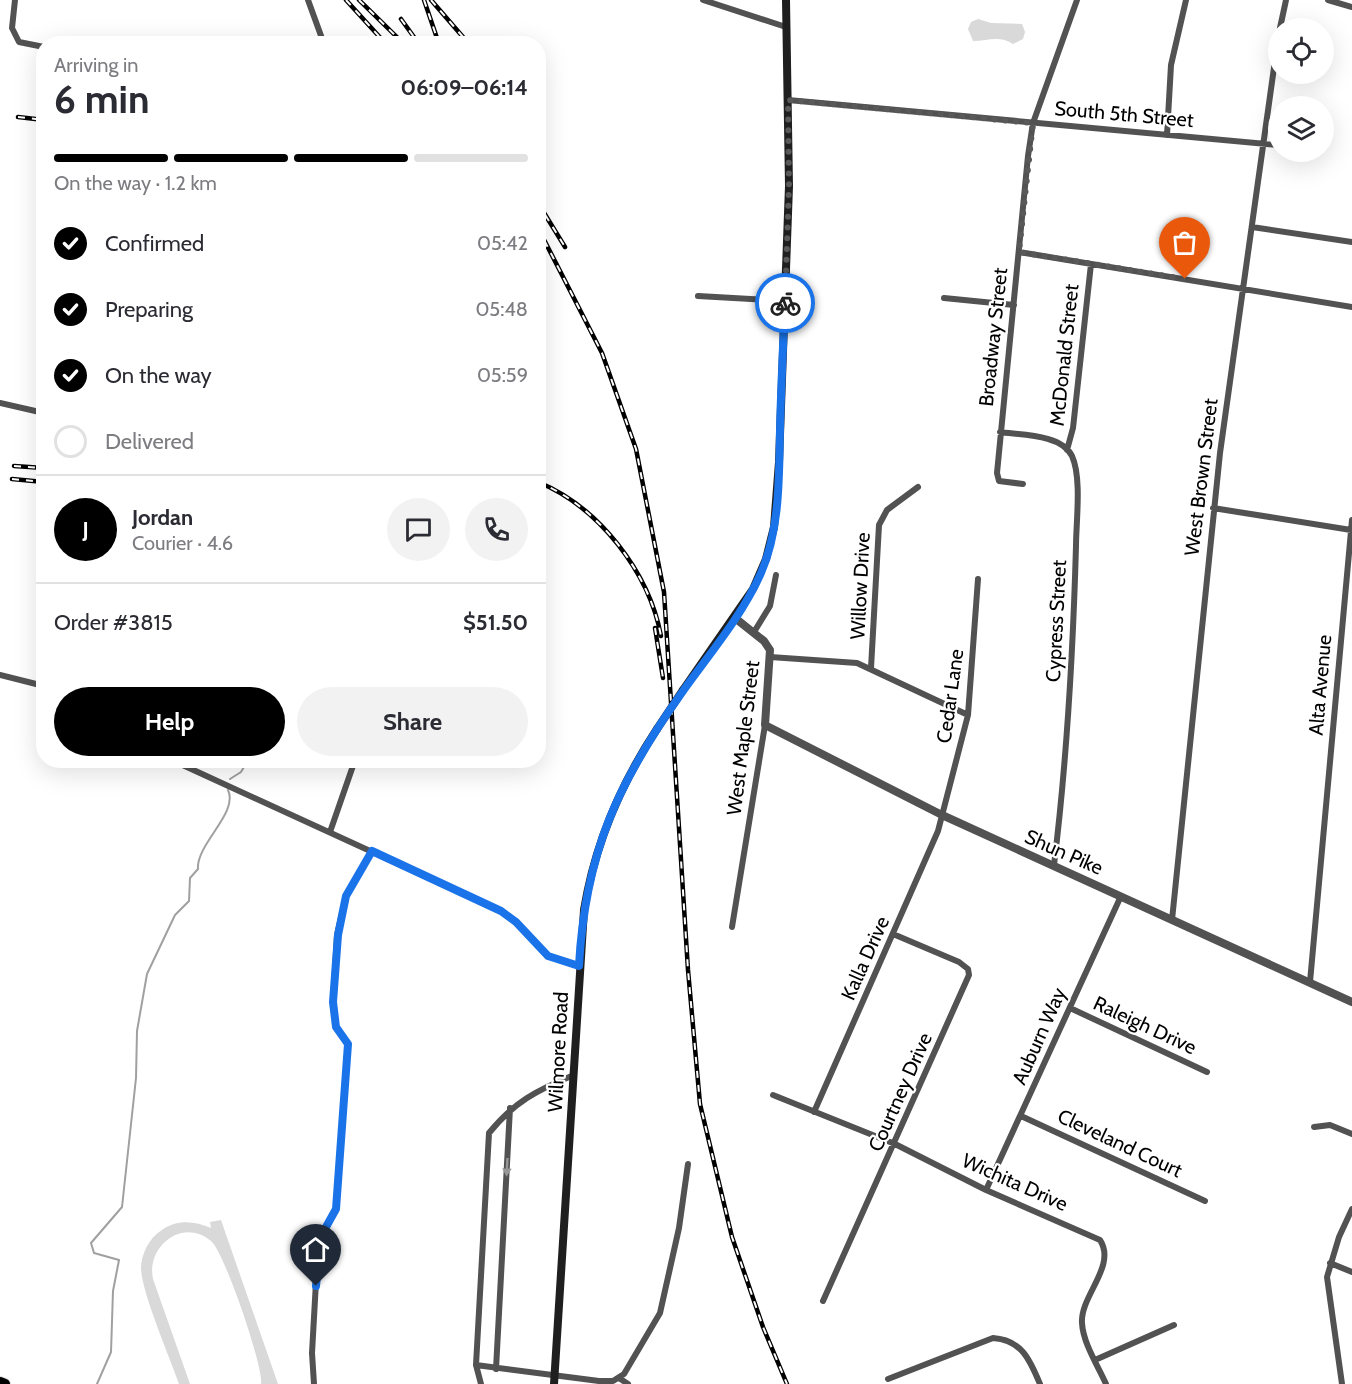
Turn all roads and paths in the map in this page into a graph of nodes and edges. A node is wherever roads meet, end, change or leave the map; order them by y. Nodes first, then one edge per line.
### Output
1 (15, 0) edge
2 (308, 0) edge
3 (703, 0) edge
4 (786, 0) edge
5 (1077, 0) edge
6 (1186, 0) edge
7 (1286, 0) edge
8 (1328, 0) edge
9 (1352, 7) edge
10 (1282, 18) edge
11 (786, 27) junction
12 (321, 36) edge
13 (36, 45) edge
14 (1272, 84) edge
15 (788, 100) junction
16 (1033, 123) junction
17 (1167, 135) junction
18 (1264, 143) junction
19 (1268, 144) edge
20 (1252, 227) junction
21 (1352, 242) edge
22 (1019, 252) junction
23 (1091, 264) junction
24 (1243, 288) junction
25 (698, 296) dead end
26 (944, 298) dead end
27 (785, 301) junction
28 (1014, 305) junction
29 (1352, 307) edge
30 (0, 403) edge
31 (36, 411) edge
32 (1000, 432) junction
33 (1067, 450) junction
34 (1023, 484) dead end
35 (918, 487) dead end
36 (1213, 508) junction
37 (1352, 520) edge
38 (1351, 531) edge
39 (776, 575) dead end
40 (978, 579) dead end
41 (735, 618) junction
42 (754, 632) junction
43 (770, 657) junction
44 (871, 668) junction
45 (0, 675) edge
46 (36, 684) edge
47 (968, 715) junction
48 (765, 725) junction
49 (189, 768) edge
50 (352, 768) edge
51 (942, 815) junction
52 (330, 832) junction
53 (372, 851) junction
54 (1054, 865) junction
55 (1121, 896) junction
56 (1172, 920) junction
57 (732, 927) dead end
58 (893, 934) junction
59 (579, 966) junction
60 (1310, 982) junction
61 (1352, 1002) edge
62 (1070, 1008) junction
63 (1207, 1072) dead end
64 (574, 1075) junction
65 (773, 1095) dead end
66 (510, 1108) junction
67 (814, 1112) junction
68 (1021, 1116) junction
69 (1314, 1127) dead end
70 (1352, 1134) edge
71 (895, 1144) junction
72 (688, 1164) dead end
73 (986, 1190) junction
74 (1205, 1201) dead end
75 (1352, 1209) edge
76 (1330, 1263) junction
77 (1352, 1272) edge
78 (823, 1301) dead end
79 (1174, 1325) dead end
80 (1095, 1360) junction
81 (476, 1365) junction
82 (496, 1369) junction
83 (619, 1378) junction
84 (888, 1379) dead end
85 (554, 1381) edge
86 (0, 1382) edge
87 (610, 1383) edge
88 (5, 1384) edge
89 (314, 1384) edge
90 (481, 1384) edge
91 (628, 1384) edge
92 (1040, 1384) edge
93 (1106, 1384) edge
94 (1342, 1384) edge

1 - 13 street
2 - 12 street
3 - 11 street
4 - 11 main road
5 - 16 street, Broadway Street
6 - 17 street
7 - 10 street
8 - 9 street
11 - 15 main road
14 - 18 street, West Brown Street
15 - 16 street, South 5th Street
15 - 27 main road
16 - 17 street, South 5th Street
16 - 22 street, Broadway Street
17 - 18 street, South 5th Street
18 - 19 street, South 5th Street
18 - 20 street, West Brown Street
20 - 21 street
20 - 24 street, West Brown Street
22 - 23 street
22 - 28 street, Broadway Street
23 - 24 street
23 - 33 street, McDonald Street
24 - 29 street
24 - 36 street, West Brown Street
25 - 27 street
26 - 28 street
27 - 41 main road
28 - 32 street, Broadway Street
30 - 31 street
32 - 33 street
32 - 34 street, Broadway Street
33 - 54 street, Cypress Street
35 - 44 street, Willow Drive
36 - 38 street
36 - 56 street, West Brown Street
37 - 38 street, Alta Avenue
38 - 60 street, Alta Avenue
39 - 42 street
40 - 47 street, Cedar Lane
41 - 42 street, West Maple Street
41 - 59 main road, Wilmore Road, bridge
42 - 43 street, West Maple Street
43 - 44 street
43 - 48 street, West Maple Street
44 - 47 street
45 - 46 street
47 - 51 street, Cedar Lane
48 - 51 street, Shun Pike
48 - 57 street, West Maple Street
49 - 52 street
50 - 52 street
51 - 54 street, Shun Pike
51 - 58 street, Kalla Drive
52 - 53 street
53 - 59 street
53 - 89 street
54 - 55 street, Shun Pike
55 - 56 street, Shun Pike
55 - 62 street, Auburn Way
56 - 60 street, Shun Pike
58 - 67 street, Kalla Drive
58 - 71 street, Courtney Drive
59 - 64 main road, Wilmore Road
60 - 61 street, Shun Pike
62 - 63 street, Raleigh Drive
62 - 68 street, Auburn Way
64 - 66 street
64 - 85 main road, Wilmore Road
65 - 67 street, Wichita Drive
66 - 81 street
66 -> 82 street
67 - 71 street, Wichita Drive
68 - 73 street, Auburn Way
68 - 74 street, Cleveland Court
69 - 70 street
71 - 73 street, Wichita Drive
71 - 78 street, Courtney Drive
72 - 83 street
73 - 80 street, Wichita Drive
75 - 76 street
76 - 77 street
76 - 94 street
79 - 80 street
80 - 93 street, Wichita Drive
81 - 82 street
81 - 90 street
82 - 85 street
83 - 87 street
83 - 91 street
84 - 92 street
85 - 87 street
86 - 88 highway

